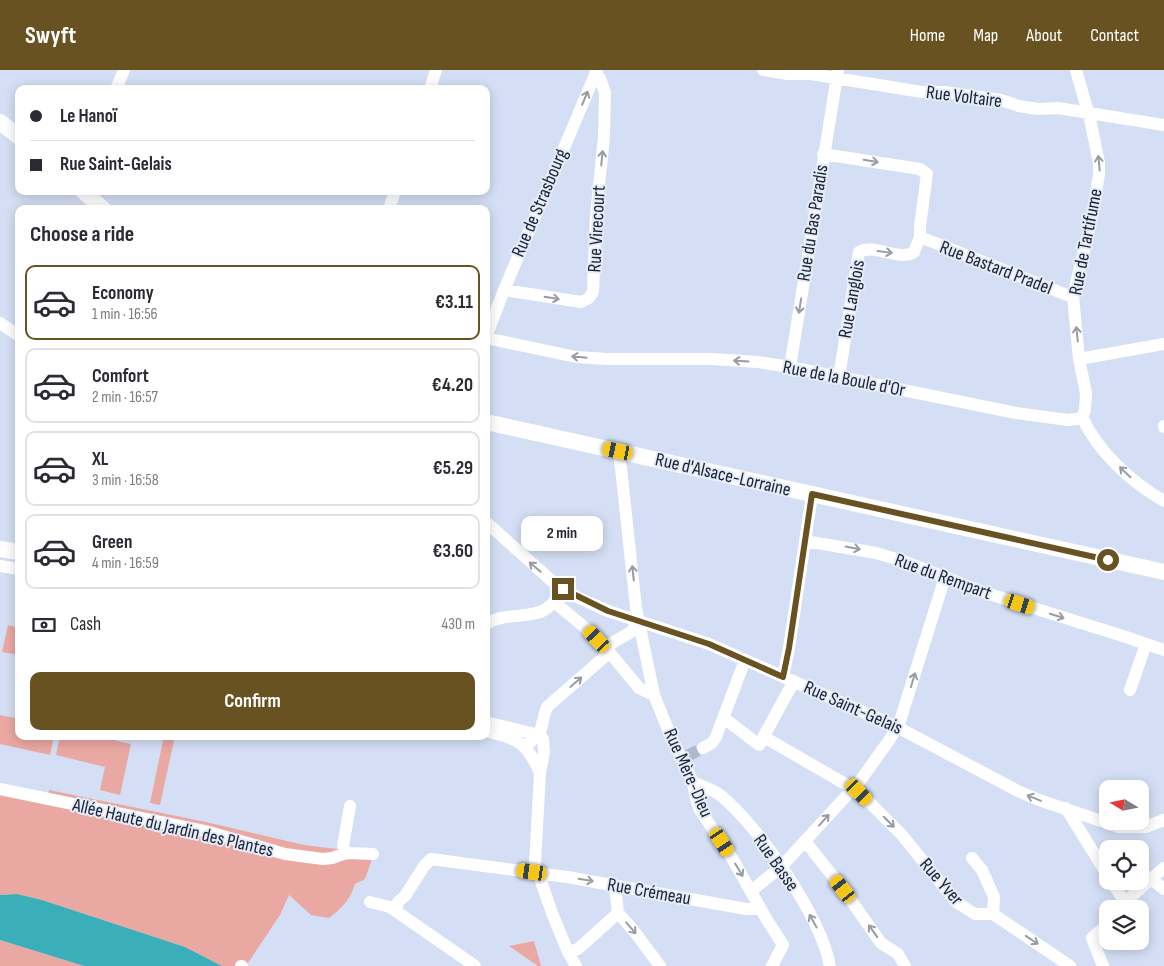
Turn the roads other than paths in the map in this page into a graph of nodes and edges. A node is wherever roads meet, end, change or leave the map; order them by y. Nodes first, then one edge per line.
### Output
1 (124, 70) edge
2 (436, 70) edge
3 (763, 70) edge
4 (1076, 70) edge
5 (596, 72) edge
6 (837, 74) edge
7 (118, 85) edge
8 (431, 85) edge
9 (1088, 114) junction
10 (0, 122) edge
11 (1164, 125) edge
12 (15, 134) edge
13 (823, 154) junction
14 (87, 195) edge
15 (99, 205) edge
16 (920, 237) junction
17 (504, 290) junction
18 (1073, 296) junction
19 (0, 323) edge
20 (490, 325) edge
21 (15, 333) edge
22 (490, 333) edge
23 (1164, 344) edge
24 (1079, 359) junction
25 (790, 367) junction
26 (839, 377) junction
27 (1082, 416) junction
28 (490, 423) edge
29 (618, 451) junction
30 (812, 494) junction
31 (1164, 501) edge
32 (490, 526) edge
33 (805, 541) junction
34 (0, 549) edge
35 (15, 551) edge
36 (0, 566) edge
37 (15, 568) edge
38 (1164, 572) edge
39 (945, 577) junction
40 (563, 589) junction
41 (554, 602) junction
42 (639, 621) junction
43 (490, 622) edge
44 (1146, 644) junction
45 (607, 649) junction
46 (1164, 650) edge
47 (746, 660) junction
48 (788, 679) junction
49 (1130, 690) dead end
50 (654, 695) junction
51 (724, 718) junction
52 (490, 723) edge
53 (898, 727) junction
54 (490, 732) edge
55 (539, 735) junction
56 (764, 737) junction
57 (525, 746) junction
58 (703, 748) tunnel mouth
59 (540, 773) junction
60 (693, 782) junction
61 (0, 789) edge
62 (853, 789) junction
63 (350, 806) dead end
64 (1066, 808) junction
65 (1164, 820) edge
66 (805, 841) junction
67 (346, 853) junction
68 (373, 854) dead end
69 (972, 858) dead end
70 (1099, 861) edge
71 (782, 866) junction
72 (1164, 868) edge
73 (538, 873) junction
74 (1151, 879) junction
75 (616, 886) junction
76 (1164, 889) edge
77 (752, 890) junction
78 (1128, 900) edge
79 (370, 902) dead end
80 (761, 909) junction
81 (396, 911) junction
82 (618, 914) junction
83 (993, 914) junction
84 (1099, 932) edge
85 (568, 952) junction
86 (475, 966) edge
87 (576, 966) edge
88 (660, 966) edge
89 (772, 966) edge
90 (830, 966) edge
91 (905, 966) edge
92 (1070, 966) edge
93 (1103, 966) edge

1 - 7 street
2 - 8 street
3 - 6 street, Rue Voltaire
4 - 9 street, Rue de Tartifume
17 -> 5 street, Rue de Strasbourg
17 -> 5 street, Rue Virecourt
6 - 9 street, Rue Voltaire
6 - 13 street, Rue du Bas Paradis
9 - 11 street, Rue Voltaire
18 -> 9 street, Rue de Tartifume
10 - 12 main road
13 -> 16 street
13 -> 25 street, Rue du Bas Paradis
14 - 15 main road
16 - 18 street, Rue Bastard Pradel
26 -> 16 street, Rue Langlois
17 - 20 street, Rue de Strasbourg
24 -> 18 street, Rue de Tartifume
19 - 21 street
25 -> 22 street, Rue de la Boule d'Or
23 - 24 street
24 - 27 street, Rue de Tartifume
25 - 26 street, Rue de la Boule d'Or
26 - 27 street, Rue de la Boule d'Or
31 -> 27 street
28 - 29 main road, Rue d'Alsace-Lorraine
29 - 30 main road, Rue d'Alsace-Lorraine
42 -> 29 street, Rue Mère-Dieu
30 - 33 street
30 - 38 main road, Rue d'Alsace-Lorraine
40 -> 32 street, Rue Saint-Gelais
33 -> 39 street, Rue du Rempart
33 - 48 street
34 - 35 main road
36 - 37 street
39 -> 44 street, Rue du Rempart
53 -> 39 street
40 - 41 street
40 - 42 street, Rue Saint-Gelais
41 - 43 street
41 - 45 street
42 - 45 street
42 - 47 street, Rue Saint-Gelais
42 - 50 street, Rue Mère-Dieu
44 - 46 street, Rue du Rempart
44 - 49 street
45 - 50 street
55 -> 45 street
47 - 48 street, Rue Saint-Gelais
47 - 51 street
48 - 53 street, Rue Saint-Gelais
48 - 56 street
50 - 60 street, Rue Mère-Dieu
51 - 56 street
51 - 58 street
52 - 55 street
53 - 62 street
64 -> 53 street, Rue Saint-Gelais
54 - 57 street
55 - 57 street
55 - 59 street
56 - 62 street, Rue Yver
57 - 59 street
59 - 73 street
60 - 71 street, Rue Basse
60 -> 77 street, Rue Mère-Dieu
61 - 67 street, Allée Haute du Jardin des Plantes
66 -> 62 street
62 -> 83 street, Rue Yver
63 - 67 street
64 - 65 street, Rue Saint-Gelais
64 - 70 street
66 - 71 street
91 -> 66 street
67 - 68 street, Allée Haute du Jardin des Plantes
69 - 83 street
71 - 77 street
90 -> 71 street, Rue Basse
72 - 74 street
73 -> 75 street, Rue Crémeau
73 - 81 street, Rue Crémeau
73 - 85 street
74 - 76 street
74 - 78 street
75 - 80 street, Rue Crémeau
75 - 82 street
77 - 80 street, Rue Mère-Dieu
79 - 81 street
80 - 89 street, Rue Mère-Dieu
81 - 86 street
82 - 85 street
82 -> 88 street
83 -> 92 street, Rue Yver
84 - 93 street
85 - 87 street

